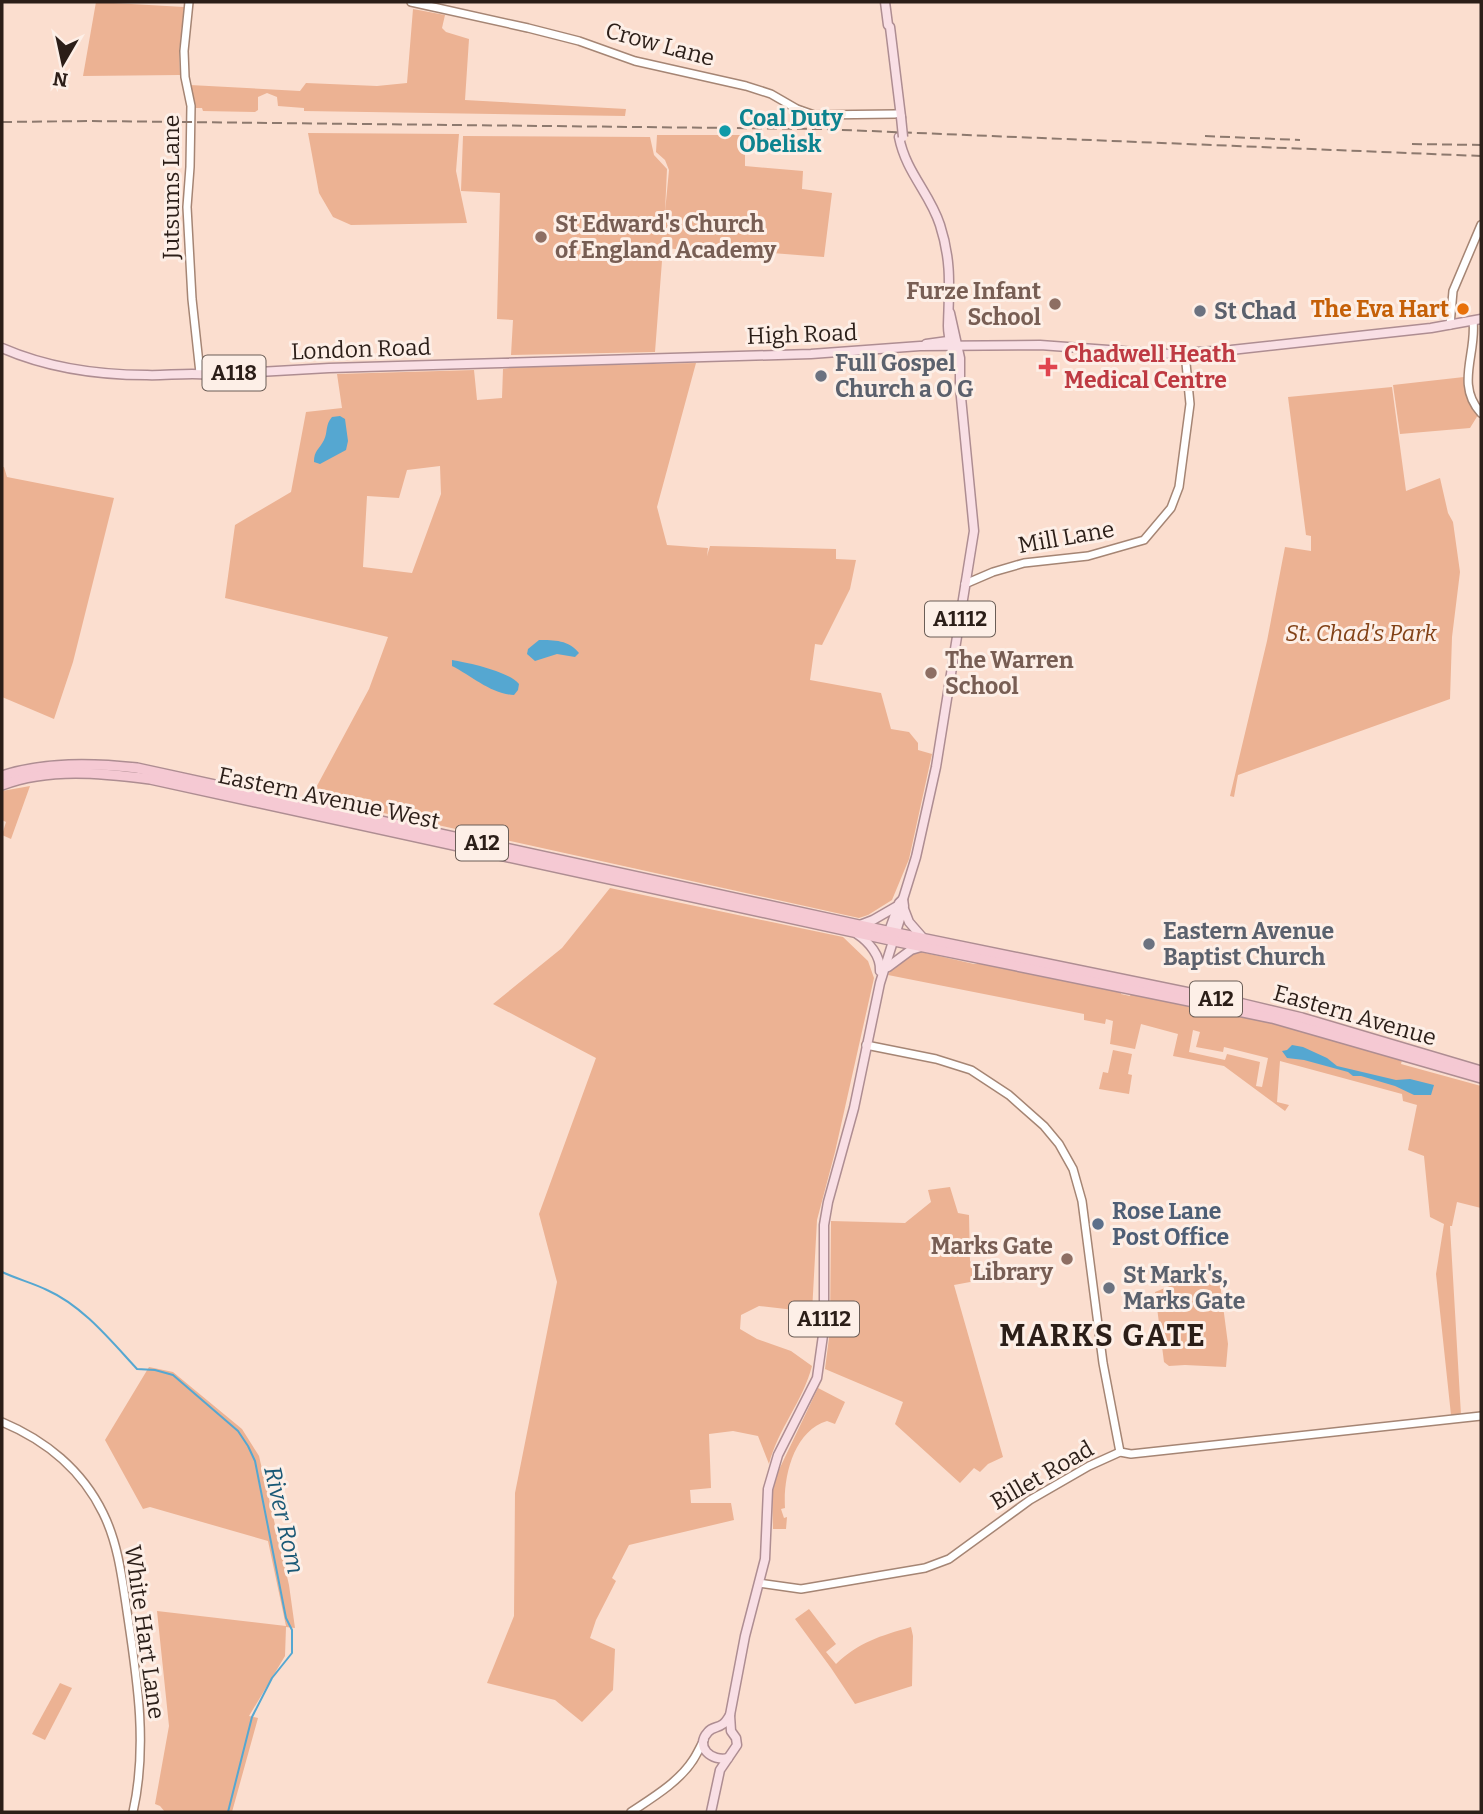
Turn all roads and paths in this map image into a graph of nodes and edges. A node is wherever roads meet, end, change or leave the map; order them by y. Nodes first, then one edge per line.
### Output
1 (188, 2) edge
2 (411, 2) edge
3 (884, 2) edge
4 (898, 116) junction
5 (1480, 229) edge
6 (1477, 320) edge
7 (1450, 325) junction
8 (954, 343) junction
9 (2, 348) edge
10 (1185, 353) junction
11 (684, 358) joint
12 (200, 373) junction
13 (1481, 414) edge
14 (965, 584) junction
15 (2, 776) edge
16 (2, 785) edge
17 (902, 903) junction
18 (796, 911) junction
19 (853, 928) junction
20 (890, 936) junction
21 (926, 944) junction
22 (1033, 970) junction
23 (883, 971) junction
24 (866, 1045) junction
25 (1481, 1071) edge
26 (1481, 1078) edge
27 (1481, 1416) edge
28 (2, 1422) edge
29 (1120, 1452) junction
30 (759, 1583) junction
31 (730, 1716) junction
32 (716, 1727) junction
33 (731, 1731) junction
34 (704, 1739) junction
35 (713, 1758) junction
36 (728, 1758) junction
37 (692, 1761) junction
38 (720, 1770) junction
39 (133, 1812) edge
40 (631, 1812) edge
41 (711, 1812) edge

1 - 12 street, Jutsums Lane
2 - 4 street, Crow Lane
3 - 4 main road, A1112
4 - 8 main road, A1112, bridge
5 - 7 street
6 - 7 main road, High Road / A118
6 - 13 street
7 - 10 main road, High Road / A118
8 - 10 main road, High Road / A118
8 - 11 main road, High Road / A118
8 - 14 main road, A1112
9 - 12 main road, London Road / A118
10 - 14 street, Mill Lane
11 - 12 main road, London Road / A118
14 - 17 main road, A1112
15 - 18 highway, Eastern Avenue West / A12
16 - 19 highway, Eastern Avenue West / A12
17 - 19 main road
17 - 20 main road, A1112
17 - 21 main road
18 - 19 highway, Eastern Avenue West / A12
18 - 20 highway, A12
19 - 20 highway, Eastern Avenue West / A12
19 - 23 main road
20 - 21 highway, Eastern Avenue / A12
20 - 22 highway, A12
20 - 23 main road, A1112
21 - 22 highway, Eastern Avenue / A12
21 - 23 main road, A1112
21 - 25 highway, Eastern Avenue / A12
22 - 26 highway, Eastern Avenue / A12
23 - 24 main road, A1112
24 - 29 street
24 - 30 main road, A1112
27 - 29 street, Billet Road
28 - 39 street, White Hart Lane
29 - 30 street, Billet Road
30 - 31 main road, A1112
31 - 32 main road
31 - 33 main road, A1112
32 - 33 main road
32 - 34 main road
33 - 36 main road, A1112
34 - 35 main road
34 - 37 street
35 - 36 main road
35 - 37 street
35 - 38 main road
36 - 38 main road, A1112
37 - 40 street
38 - 41 main road, A1112

